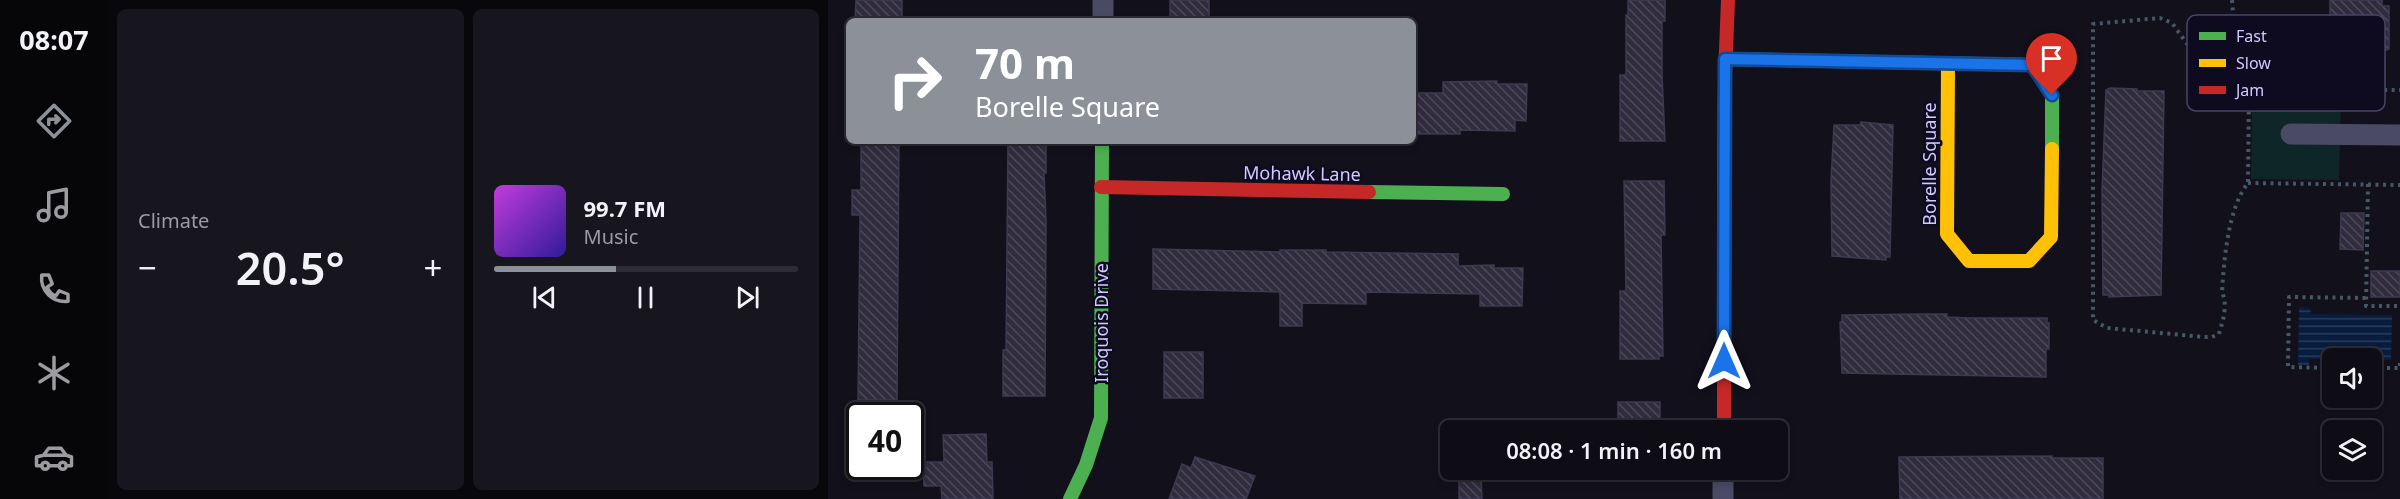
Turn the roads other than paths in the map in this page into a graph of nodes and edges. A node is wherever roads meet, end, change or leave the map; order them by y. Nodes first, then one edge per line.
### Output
1 (1103, 0) edge
2 (1728, 0) edge
3 (1103, 18) edge
4 (1725, 59) junction
5 (1948, 65) junction
6 (2291, 134) dead end
7 (2400, 135) edge
8 (1102, 144) edge
9 (1101, 187) junction
10 (1503, 194) dead end
11 (1724, 420) edge
12 (1723, 480) edge
13 (1070, 499) edge
14 (1723, 499) edge

1 - 3 street
2 - 4 street
4 - 5 street, Borelle Square
4 - 11 street
5 - 5 street, Borelle Square
6 - 7 street
8 - 9 street, Iroquois Drive
9 - 10 street, Mohawk Lane
9 - 13 street, Iroquois Drive
12 - 14 street

